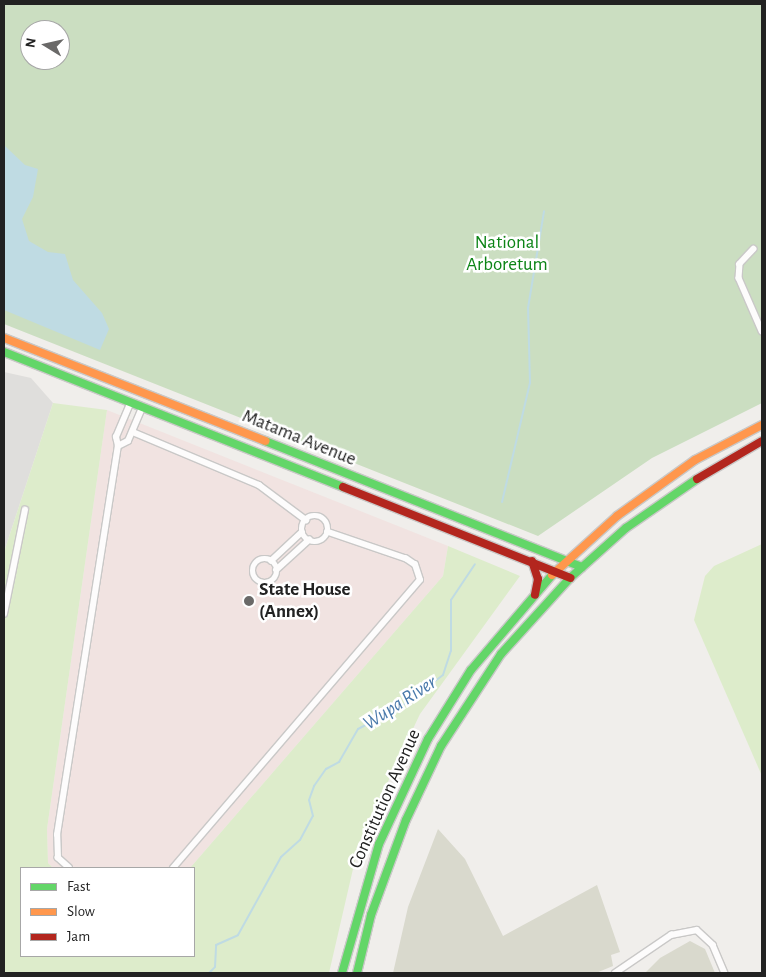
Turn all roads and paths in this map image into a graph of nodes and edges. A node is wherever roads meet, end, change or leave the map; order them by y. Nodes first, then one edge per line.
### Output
1 (754, 249) dead end
2 (762, 332) edge
3 (4, 338) edge
4 (4, 352) edge
5 (128, 406) dead end
6 (141, 411) dead end
7 (212, 421) junction
8 (762, 424) edge
9 (133, 432) junction
10 (207, 432) junction
11 (762, 441) edge
12 (118, 446) junction
13 (25, 510) dead end
14 (306, 520) junction
15 (302, 532) junction
16 (327, 532) junction
17 (309, 540) junction
18 (270, 561) junction
19 (532, 561) junction
20 (567, 561) junction
21 (582, 567) junction
22 (276, 570) junction
23 (556, 571) junction
24 (570, 578) junction
25 (535, 595) junction
26 (4, 614) edge
27 (68, 867) edge
28 (174, 867) edge
29 (342, 973) edge
30 (357, 973) edge
31 (615, 973) edge
32 (725, 973) edge

1 - 2 street
3 - 7 main road, Matama Avenue
4 - 10 main road, Matama Avenue
5 - 12 street
6 - 9 street
7 - 10 main road
7 - 20 main road, Matama Avenue
8 - 20 main road, Constitution Avenue
9 - 12 street
9 - 14 street
10 - 19 main road, Matama Avenue
11 - 21 main road, Constitution Avenue
12 - 27 street
13 - 26 street
14 - 15 street
14 - 16 street
15 - 17 street
15 - 18 street
16 - 17 street
16 - 28 street
17 - 22 street
18 - 22 street
18 - 22 street
19 - 23 main road, Matama Avenue
19 - 25 main road
20 - 21 main road, Matama Avenue
20 - 23 main road, Constitution Avenue
21 - 24 main road, Constitution Avenue
23 - 24 main road, Matama Avenue
23 - 25 main road, Constitution Avenue
24 - 30 main road, Constitution Avenue
25 - 29 main road, Constitution Avenue
31 - 32 street

